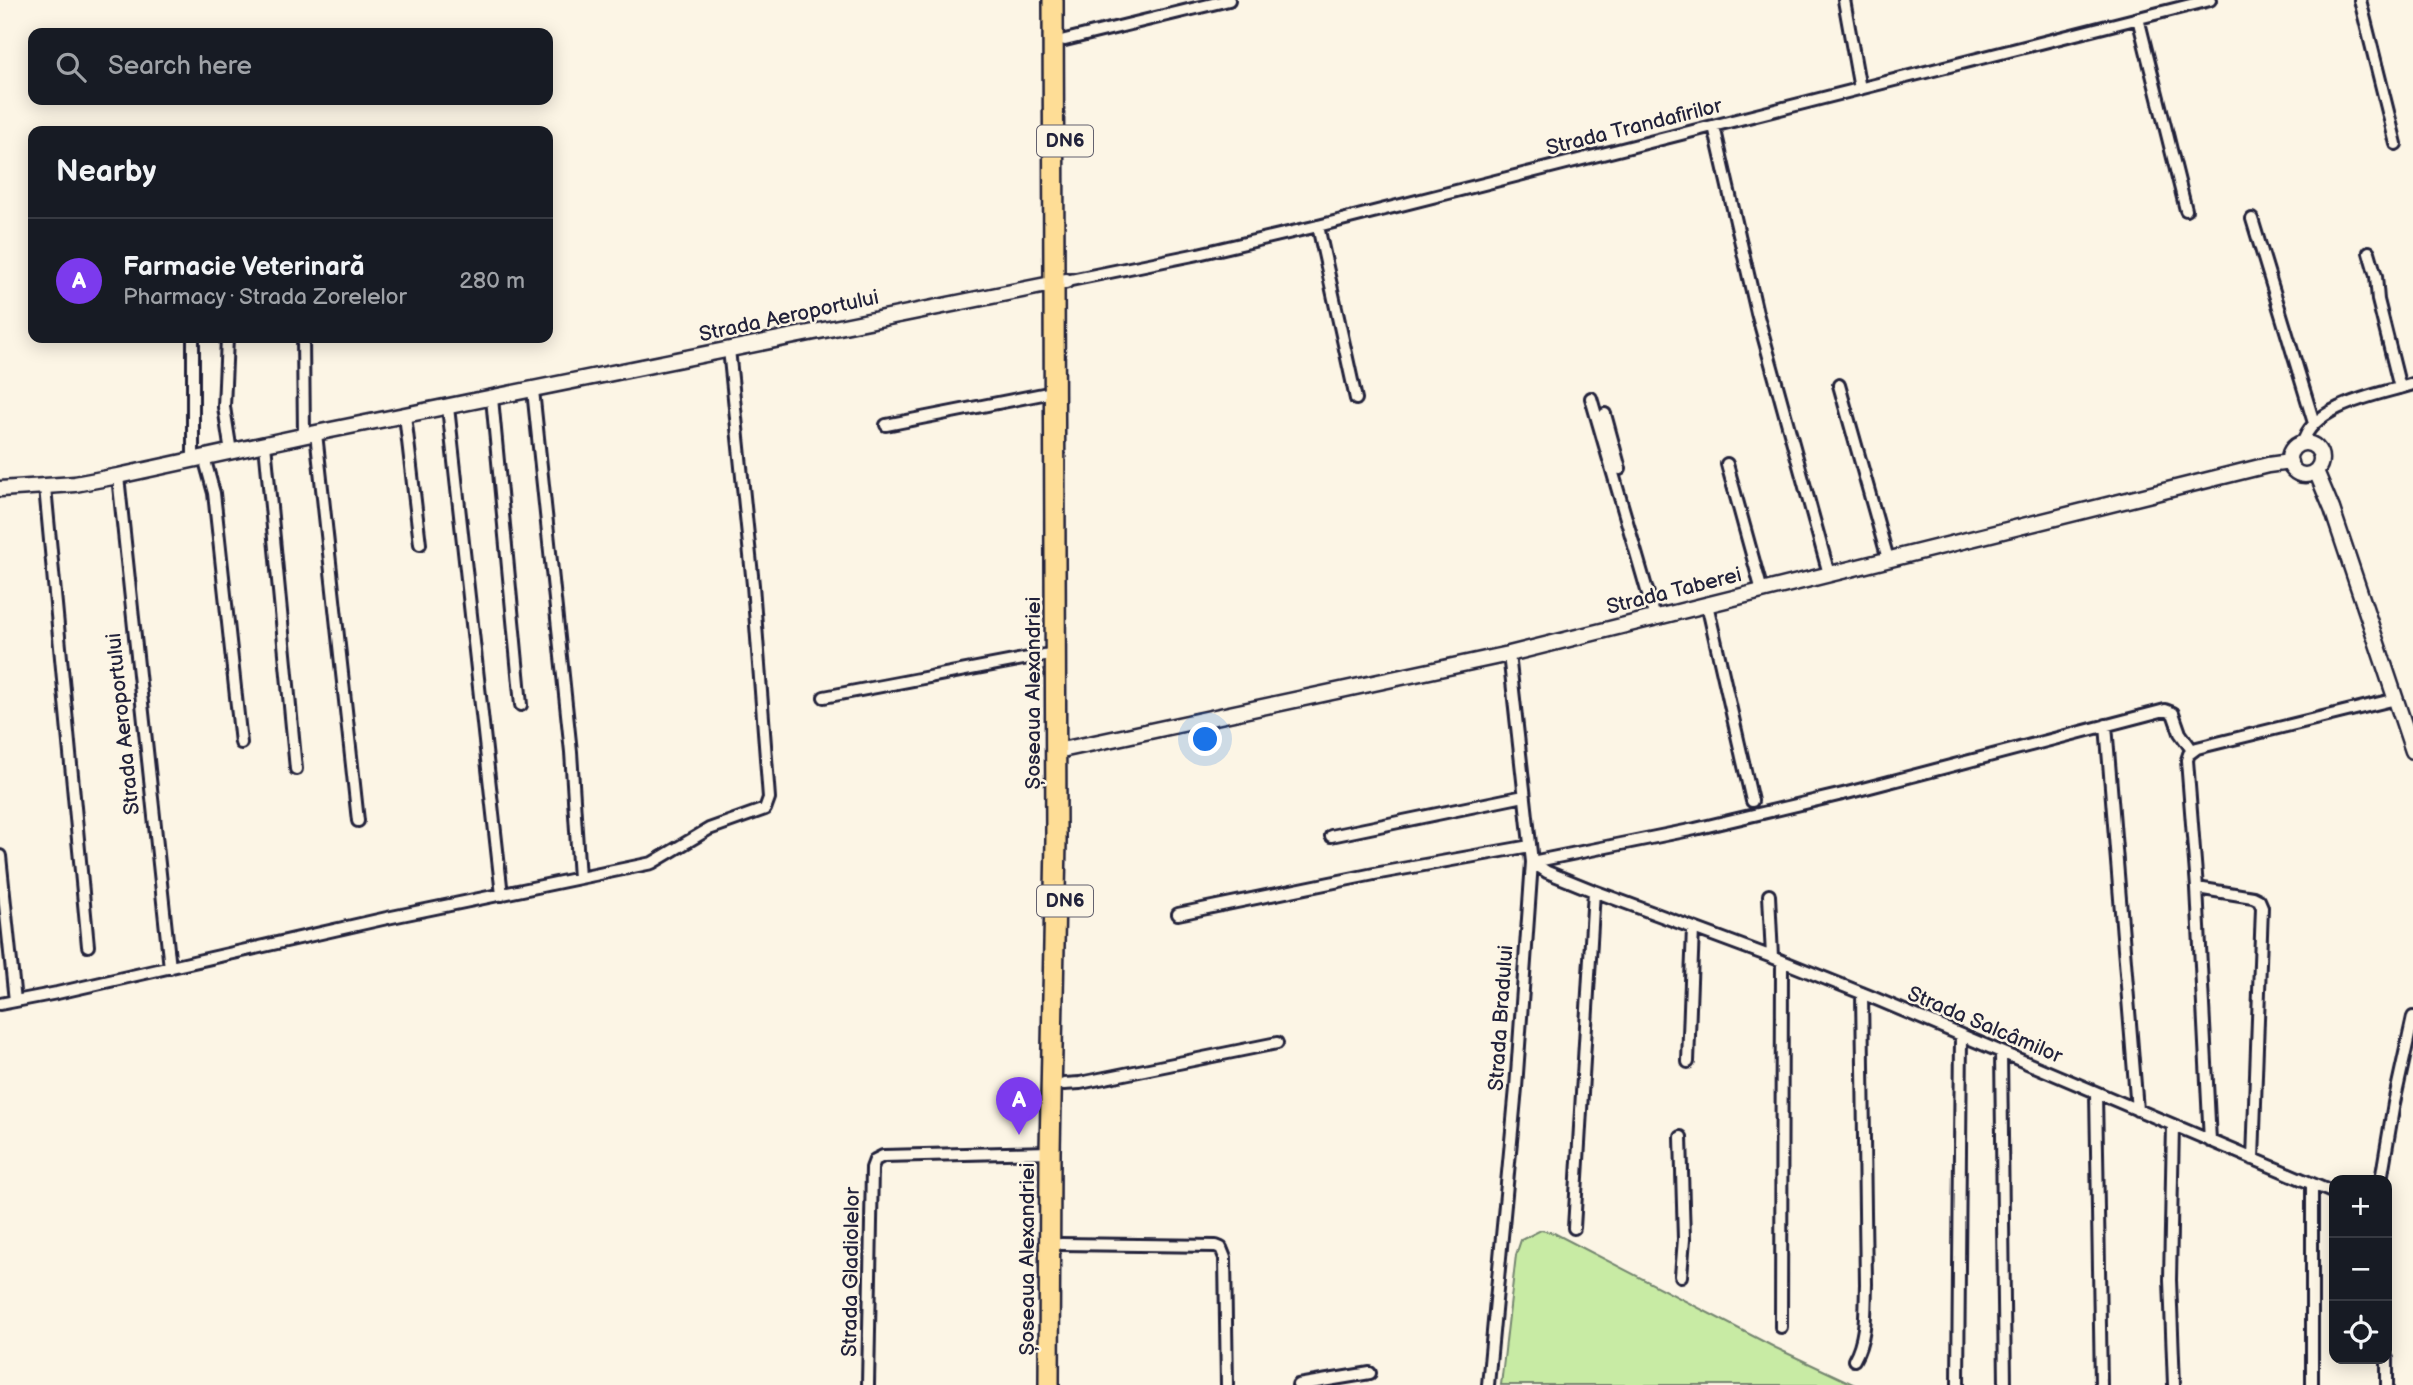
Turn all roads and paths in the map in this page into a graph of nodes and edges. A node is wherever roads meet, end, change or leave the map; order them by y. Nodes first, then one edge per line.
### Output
1 (1053, 0) edge
2 (1065, 0) edge
3 (1229, 0) edge
4 (1844, 0) edge
5 (2210, 0) edge
6 (2360, 0) edge
7 (2138, 18) junction
8 (1065, 40) junction
9 (1860, 89) junction
10 (1714, 127) junction
11 (2396, 144) dead end
12 (2186, 210) dead end
13 (2252, 219) dead end
14 (1318, 226) junction
15 (2369, 252) dead end
16 (1060, 282) junction
17 (193, 343) edge
18 (227, 343) edge
19 (303, 343) edge
20 (729, 349) junction
21 (2413, 384) edge
22 (1839, 385) dead end
23 (2400, 388) junction
24 (533, 390) junction
25 (1053, 392) junction
26 (492, 398) junction
27 (1591, 398) dead end
28 (1356, 399) dead end
29 (448, 407) junction
30 (1605, 414) dead end
31 (405, 415) junction
32 (2314, 423) junction
33 (886, 425) dead end
34 (310, 434) junction
35 (2303, 443) junction
36 (265, 444) junction
37 (231, 452) junction
38 (199, 458) junction
39 (2290, 462) junction
40 (1727, 464) dead end
41 (2316, 471) junction
42 (118, 476) junction
43 (45, 487) junction
44 (0, 489) edge
45 (420, 544) dead end
46 (1888, 559) junction
47 (1829, 574) junction
48 (1762, 591) junction
49 (1707, 604) junction
50 (1659, 617) junction
51 (1055, 653) junction
52 (1509, 654) junction
53 (824, 697) dead end
54 (2396, 699) junction
55 (521, 705) dead end
56 (2106, 725) junction
57 (241, 743) dead end
58 (1066, 749) junction
59 (2192, 750) junction
60 (2413, 751) edge
61 (296, 769) dead end
62 (1524, 796) junction
63 (1752, 802) dead end
64 (358, 821) dead end
65 (1331, 836) dead end
66 (1530, 846) junction
67 (0, 856) edge
68 (1532, 863) junction
69 (579, 878) junction
70 (2197, 888) junction
71 (1594, 891) junction
72 (502, 895) junction
73 (1769, 895) dead end
74 (1178, 914) dead end
75 (1693, 928) junction
76 (88, 946) dead end
77 (1777, 959) junction
78 (170, 968) junction
79 (1862, 993) junction
80 (15, 1001) junction
81 (0, 1004) edge
82 (2413, 1019) edge
83 (1961, 1035) junction
84 (1277, 1043) dead end
85 (2000, 1053) junction
86 (1688, 1062) dead end
87 (1064, 1084) junction
88 (2096, 1093) junction
89 (2137, 1110) junction
90 (2173, 1125) junction
91 (1681, 1137) dead end
92 (2210, 1141) junction
93 (1050, 1152) junction
94 (2253, 1159) junction
95 (2382, 1175) edge
96 (2312, 1184) junction
97 (2329, 1192) edge
98 (1574, 1228) dead end
99 (1061, 1244) junction
100 (1681, 1276) dead end
101 (1781, 1327) dead end
102 (1854, 1360) dead end
103 (2387, 1364) edge
104 (1370, 1373) dead end
105 (868, 1385) edge
106 (1049, 1385) edge
107 (1059, 1385) edge
108 (1227, 1385) edge
109 (1298, 1385) edge
110 (1488, 1385) edge
111 (1958, 1385) edge
112 (2006, 1385) edge
113 (2101, 1385) edge
114 (2174, 1385) edge
115 (2312, 1385) edge
116 (2387, 1385) edge

1 - 16 highway, Șoseaua Alexandriei / DN6
2 - 8 highway, Șoseaua Alexandriei / DN6
3 - 8 street
4 - 9 street
5 - 7 street, Strada Trandafirilor
6 - 11 street
7 - 9 street, Strada Trandafirilor
7 - 12 street
8 - 16 highway, Șoseaua Alexandriei / DN6
9 - 10 street, Strada Trandafirilor
10 - 14 street, Strada Trandafirilor
10 - 47 street
13 - 32 street
14 - 16 street, Strada Trandafirilor
14 - 28 street
15 - 23 street
16 - 20 street, Strada Aeroportului
16 - 25 highway, Șoseaua Alexandriei / DN6
16 - 58 highway, Șoseaua Alexandriei / DN6
17 - 38 street
18 - 37 street
19 - 34 street
20 - 24 street, Strada Aeroportului
20 - 69 street
21 - 23 street
22 - 46 street
23 - 32 street
24 - 26 street, Strada Aeroportului
24 - 69 street
25 - 33 street
25 - 51 highway, Șoseaua Alexandriei / DN6
26 - 29 street, Strada Aeroportului
26 - 55 street
27 - 50 street
29 - 31 street, Strada Aeroportului
29 - 72 street
30 - 50 street
31 - 34 street, Strada Aeroportului
31 - 45 street
32 - 35 street
34 - 36 street, Strada Aeroportului
34 - 64 street
35 - 39 street
35 - 41 street
36 - 37 street, Strada Aeroportului
36 - 61 street
37 - 38 street, Strada Aeroportului
38 - 42 street, Strada Aeroportului
38 - 57 street
39 - 41 street, Strada Taberei
39 - 46 street, Strada Taberei
40 - 48 street
41 - 54 street
42 - 43 street, Strada Aeroportului
42 - 78 street, Strada Aeroportului
43 - 44 street, Strada Aeroportului
43 - 76 street
46 - 47 street, Strada Taberei
47 - 48 street, Strada Taberei
48 - 49 street, Strada Taberei
49 - 50 street, Strada Taberei
49 - 63 street
50 - 52 street, Strada Taberei
51 - 53 street
51 - 93 highway, Șoseaua Alexandriei / DN6
52 - 58 street, Strada Taberei
52 - 62 street, Strada Bradului
54 - 59 street
54 - 60 street
56 - 59 street
56 - 68 street
56 - 89 street
58 - 87 highway, Șoseaua Alexandriei / DN6
59 - 70 street
62 - 65 street
62 - 66 street, Strada Bradului
66 - 68 street, Strada Bradului
66 - 74 street
67 - 80 street
68 - 71 street, Strada Salcâmilor
68 - 110 street, Strada Bradului
69 - 72 street
70 - 92 street
70 - 94 street
71 - 75 street, Strada Salcâmilor
71 - 98 street
72 - 78 street
73 - 77 street
75 - 77 street, Strada Salcâmilor
75 - 86 street
77 - 79 street, Strada Salcâmilor
77 - 101 street
78 - 80 street
79 - 83 street, Strada Salcâmilor
79 - 102 street
80 - 81 street
82 - 95 street
83 - 85 street, Strada Salcâmilor
83 - 111 street
84 - 87 street
85 - 88 street, Strada Salcâmilor
85 - 112 street
87 - 99 highway, Șoseaua Alexandriei / DN6
88 - 89 street, Strada Salcâmilor
88 - 113 street
89 - 90 street, Strada Salcâmilor
90 - 92 street, Strada Salcâmilor
90 - 114 street
91 - 100 street
92 - 94 street, Strada Salcâmilor
93 - 105 street, Strada Gladiolelor
93 - 106 highway, Șoseaua Alexandriei / DN6
94 - 96 street, Strada Salcâmilor
96 - 97 street, Strada Salcâmilor
96 - 115 street
99 - 107 highway, Șoseaua Alexandriei / DN6
99 - 108 street
103 - 116 street
104 - 109 street

